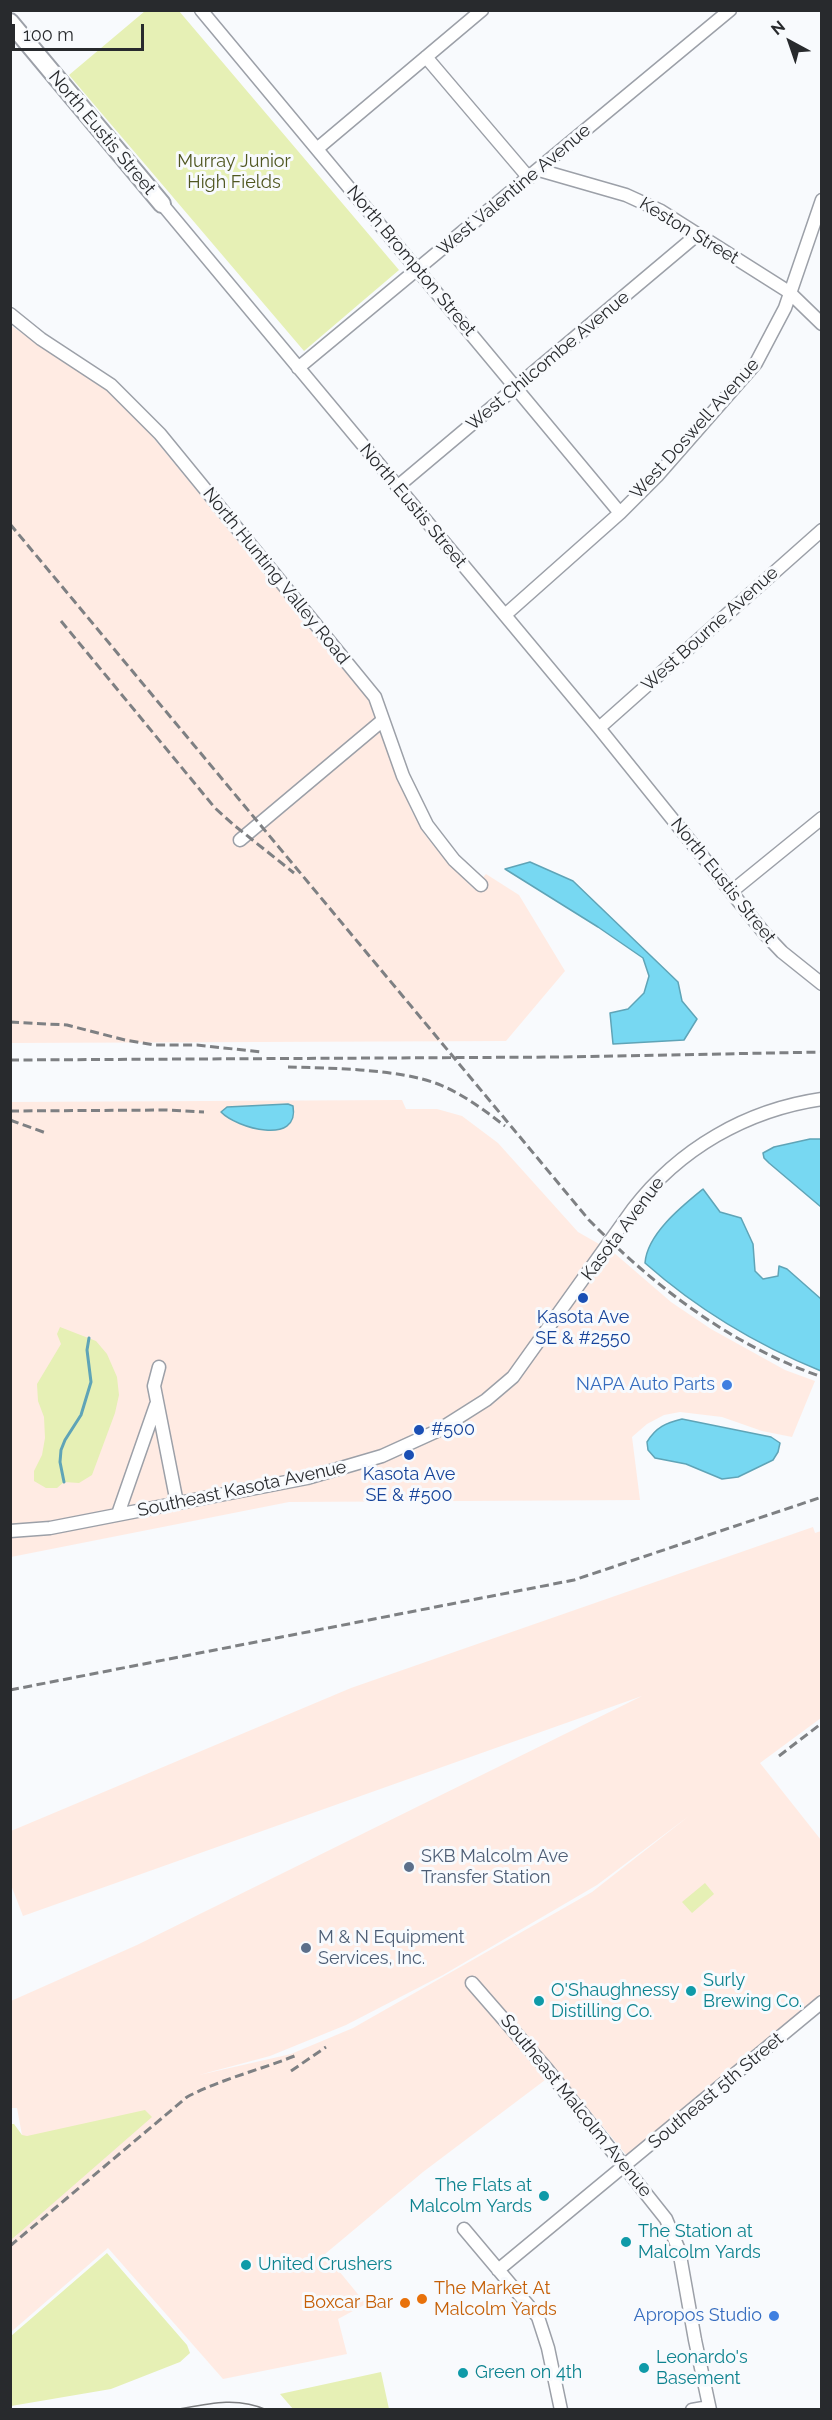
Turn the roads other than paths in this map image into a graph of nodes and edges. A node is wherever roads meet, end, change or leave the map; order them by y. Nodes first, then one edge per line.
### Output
1 (201, 10) edge
2 (482, 10) edge
3 (730, 10) edge
4 (10, 22) edge
5 (426, 57) junction
6 (318, 148) junction
7 (539, 170) junction
8 (529, 178) junction
9 (822, 200) edge
10 (162, 204) joint
11 (698, 234) junction
12 (418, 271) junction
13 (789, 292) junction
14 (10, 314) edge
15 (822, 324) edge
16 (298, 368) junction
17 (516, 388) junction
18 (397, 487) junction
19 (620, 513) junction
20 (822, 530) edge
21 (505, 615) junction
22 (383, 720) junction
23 (599, 728) junction
24 (822, 818) edge
25 (240, 840) dead end
26 (481, 885) dead end
27 (731, 892) junction
28 (822, 984) edge
29 (822, 1100) edge
30 (159, 1367) dead end
31 (156, 1405) junction
32 (465, 1415) joint
33 (177, 1503) junction
34 (118, 1514) junction
35 (10, 1531) edge
36 (472, 1983) dead end
37 (822, 2002) edge
38 (625, 2165) junction
39 (464, 2229) dead end
40 (498, 2270) junction
41 (710, 2408) edge
42 (561, 2409) edge
43 (692, 2409) edge

1 - 6 street, North Brompton Street
2 - 5 street
3 - 7 street, West Valentine Avenue
4 - 10 main road, North Eustis Street
5 - 6 street
5 - 8 street
6 - 12 street, North Brompton Street
7 - 8 street, West Valentine Avenue
7 - 11 street, Keston Street
8 - 12 street, West Valentine Avenue
9 - 13 street, West Doswell Avenue
10 - 16 street, North Eustis Street
11 - 13 street, Keston Street
11 - 17 street, West Chilcombe Avenue
12 - 16 street, West Valentine Avenue
12 - 17 street, North Brompton Street
13 - 15 street, Keston Street
13 - 19 street, West Doswell Avenue
14 - 22 street, North Hunting Valley Road
16 - 18 street, North Eustis Street
17 - 18 street, West Chilcombe Avenue
17 - 19 street, North Brompton Street
18 - 21 street, North Eustis Street
19 - 21 street, West Doswell Avenue
20 - 23 street, West Bourne Avenue
21 - 23 street, North Eustis Street
22 - 25 street
22 - 26 street, North Hunting Valley Road
23 - 27 street, North Eustis Street
24 - 27 street
27 - 28 street, North Eustis Street
29 - 32 street, Kasota Avenue
30 - 31 street
31 - 33 street
31 - 34 street
32 - 33 street, Southeast Kasota Avenue
33 - 34 street, Southeast Kasota Avenue
34 - 35 street, Southeast Kasota Avenue
36 - 38 street, Southeast Malcolm Avenue
37 - 38 street, Southeast 5th Street
38 - 40 street, Southeast 5th Street
38 - 41 street, Southeast Malcolm Avenue
39 - 40 street
40 - 42 street
41 - 43 street

